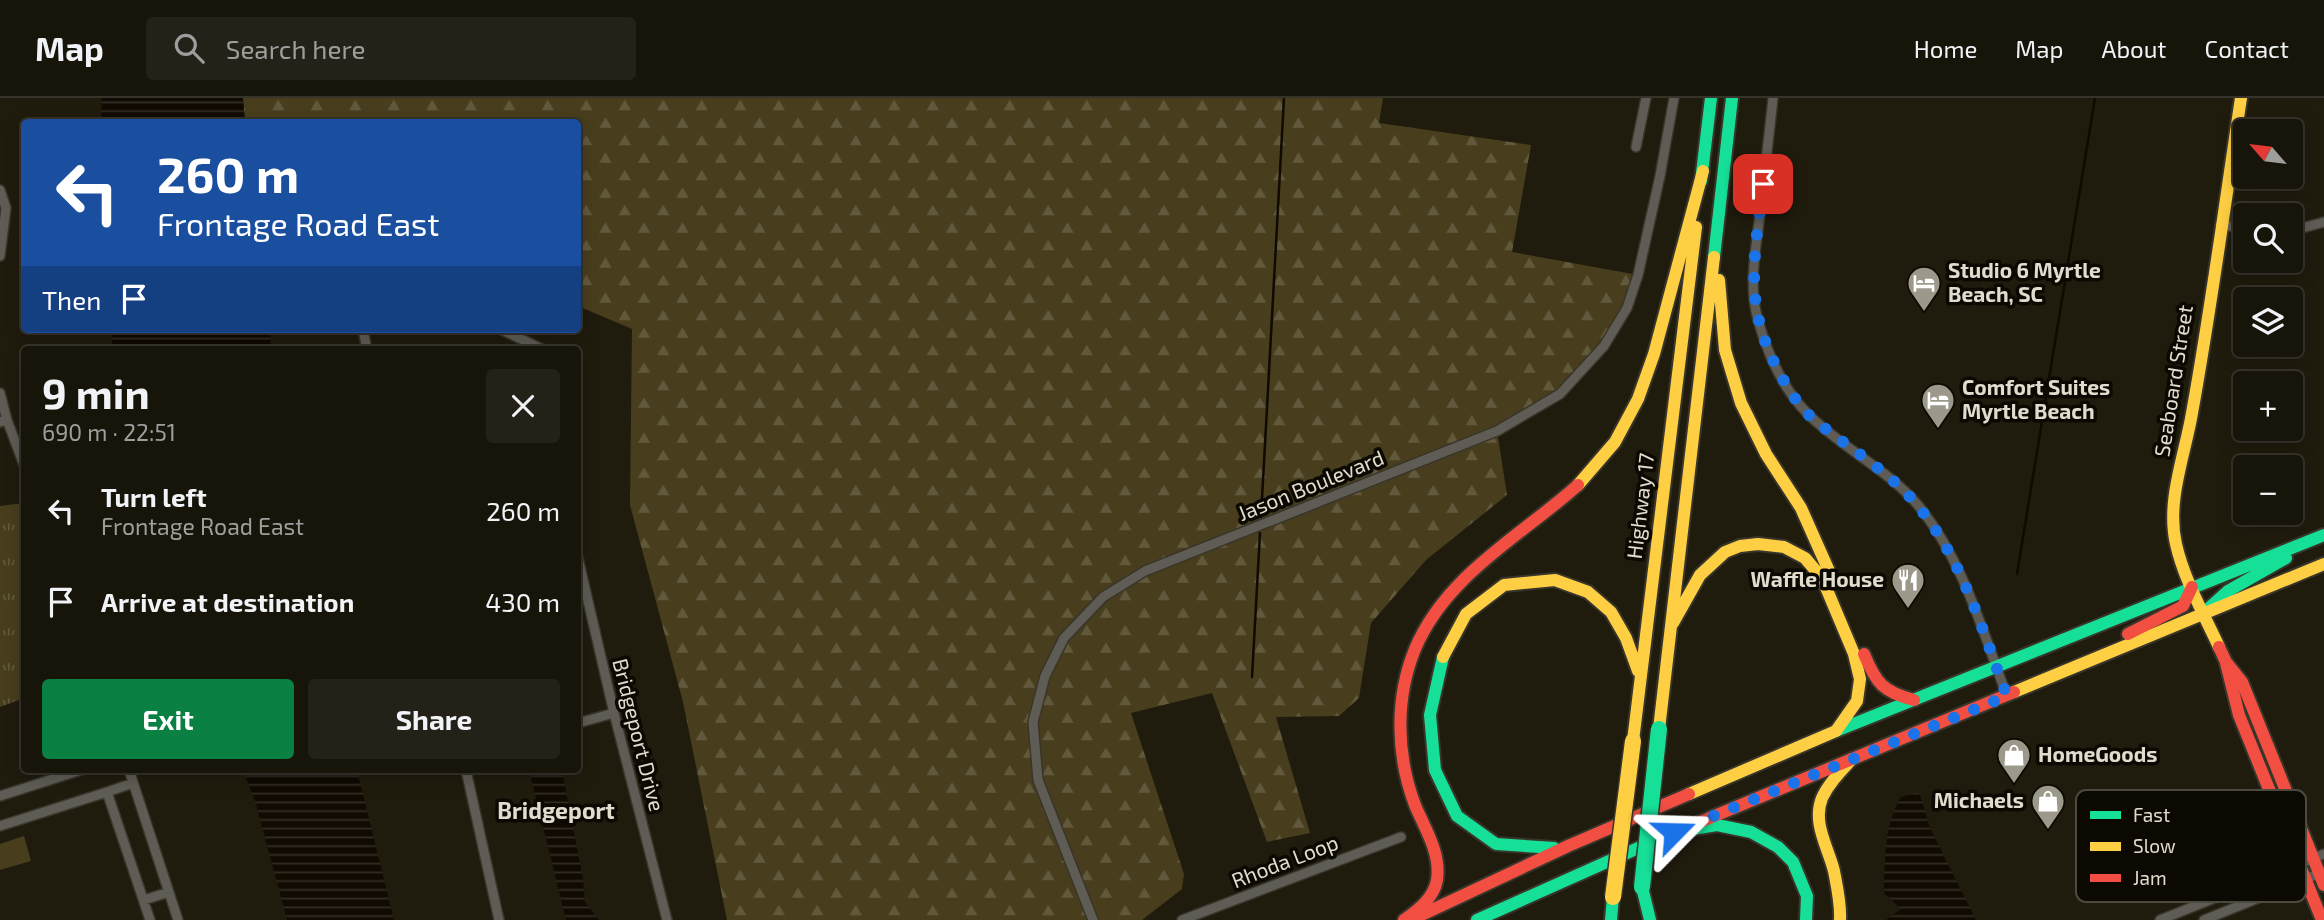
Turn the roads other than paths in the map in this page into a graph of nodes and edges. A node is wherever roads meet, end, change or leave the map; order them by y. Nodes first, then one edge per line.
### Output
1 (1646, 98) edge
2 (1674, 98) edge
3 (1711, 98) edge
4 (1732, 98) edge
5 (1773, 98) edge
6 (2241, 98) edge
7 (1636, 147) dead end
8 (1703, 171) junction
9 (0, 190) edge
10 (2324, 222) edge
11 (2220, 225) junction
12 (2233, 227) edge
13 (2303, 228) edge
14 (1716, 238) junction
15 (0, 256) edge
16 (508, 333) edge
17 (536, 346) edge
18 (0, 393) edge
19 (3, 421) edge
20 (21, 459) edge
21 (2324, 536) edge
22 (2324, 564) edge
23 (581, 571) edge
24 (2192, 587) junction
25 (2204, 614) junction
26 (1674, 622) junction
27 (1996, 666) junction
28 (2076, 666) junction
29 (1640, 678) junction
30 (2007, 696) junction
31 (1914, 700) junction
32 (614, 713) junction
33 (581, 722) edge
34 (1836, 732) junction
35 (1852, 759) junction
36 (72, 773) edge
37 (130, 773) edge
38 (467, 773) edge
39 (133, 783) junction
40 (2271, 790) edge
41 (107, 792) junction
42 (0, 796) edge
43 (1, 824) edge
44 (1674, 832) junction
45 (1401, 837) dead end
46 (1568, 846) junction
47 (2306, 853) edge
48 (2315, 869) edge
49 (1642, 887) junction
50 (169, 892) junction
51 (144, 900) junction
52 (2215, 902) edge
53 (2243, 902) edge
54 (1494, 915) edge
55 (150, 920) edge
56 (178, 920) edge
57 (499, 920) edge
58 (667, 920) edge
59 (1093, 920) edge
60 (1182, 920) edge
61 (1404, 920) edge
62 (1411, 920) edge
63 (1477, 920) edge
64 (1611, 920) edge
65 (1639, 920) edge
66 (1650, 920) edge
67 (1806, 920) edge
68 (1840, 920) edge
69 (2160, 920) edge
70 (2204, 920) edge
71 (2322, 920) edge

1 - 7 street
2 - 59 street, Jason Boulevard
3 - 8 main road, Highway 17
4 - 14 main road
5 - 27 street
6 - 11 main road, Seaboard Street
8 - 29 main road, Highway 17
8 - 61 main road
9 - 15 street
10 - 13 street
11 - 12 street
11 - 24 main road, Seaboard Street
14 - 26 main road
14 - 31 main road
16 - 17 street
18 - 19 street
19 - 20 street
21 - 24 main road
21 - 25 main road
22 - 25 main road
23 - 32 street, Bridgeport Drive
24 - 25 main road, Seaboard Street
24 - 27 main road
24 - 28 main road
25 - 28 main road
25 - 40 main road, Seaboard Street
26 - 34 main road
26 - 49 main road, bridge
27 - 30 street
27 - 31 main road
28 - 30 main road
29 - 46 main road
29 - 64 main road, Highway 17, bridge
30 - 35 main road
31 - 34 main road
32 - 33 street
32 - 58 street, Bridgeport Drive
34 - 46 main road
35 - 44 main road
35 - 68 main road
36 - 42 street
37 - 39 street
38 - 57 street
39 - 41 street
39 - 50 street
41 - 43 street
41 - 51 street
44 - 54 main road
44 - 67 main road
45 - 60 street, Rhoda Loop
46 - 62 main road
47 - 48 main road, Seaboard Street
48 - 71 main road, Seaboard Street
49 - 65 main road
49 - 66 main road
50 - 51 street
50 - 56 street
51 - 55 street
52 - 69 street
53 - 70 street
54 - 63 main road

